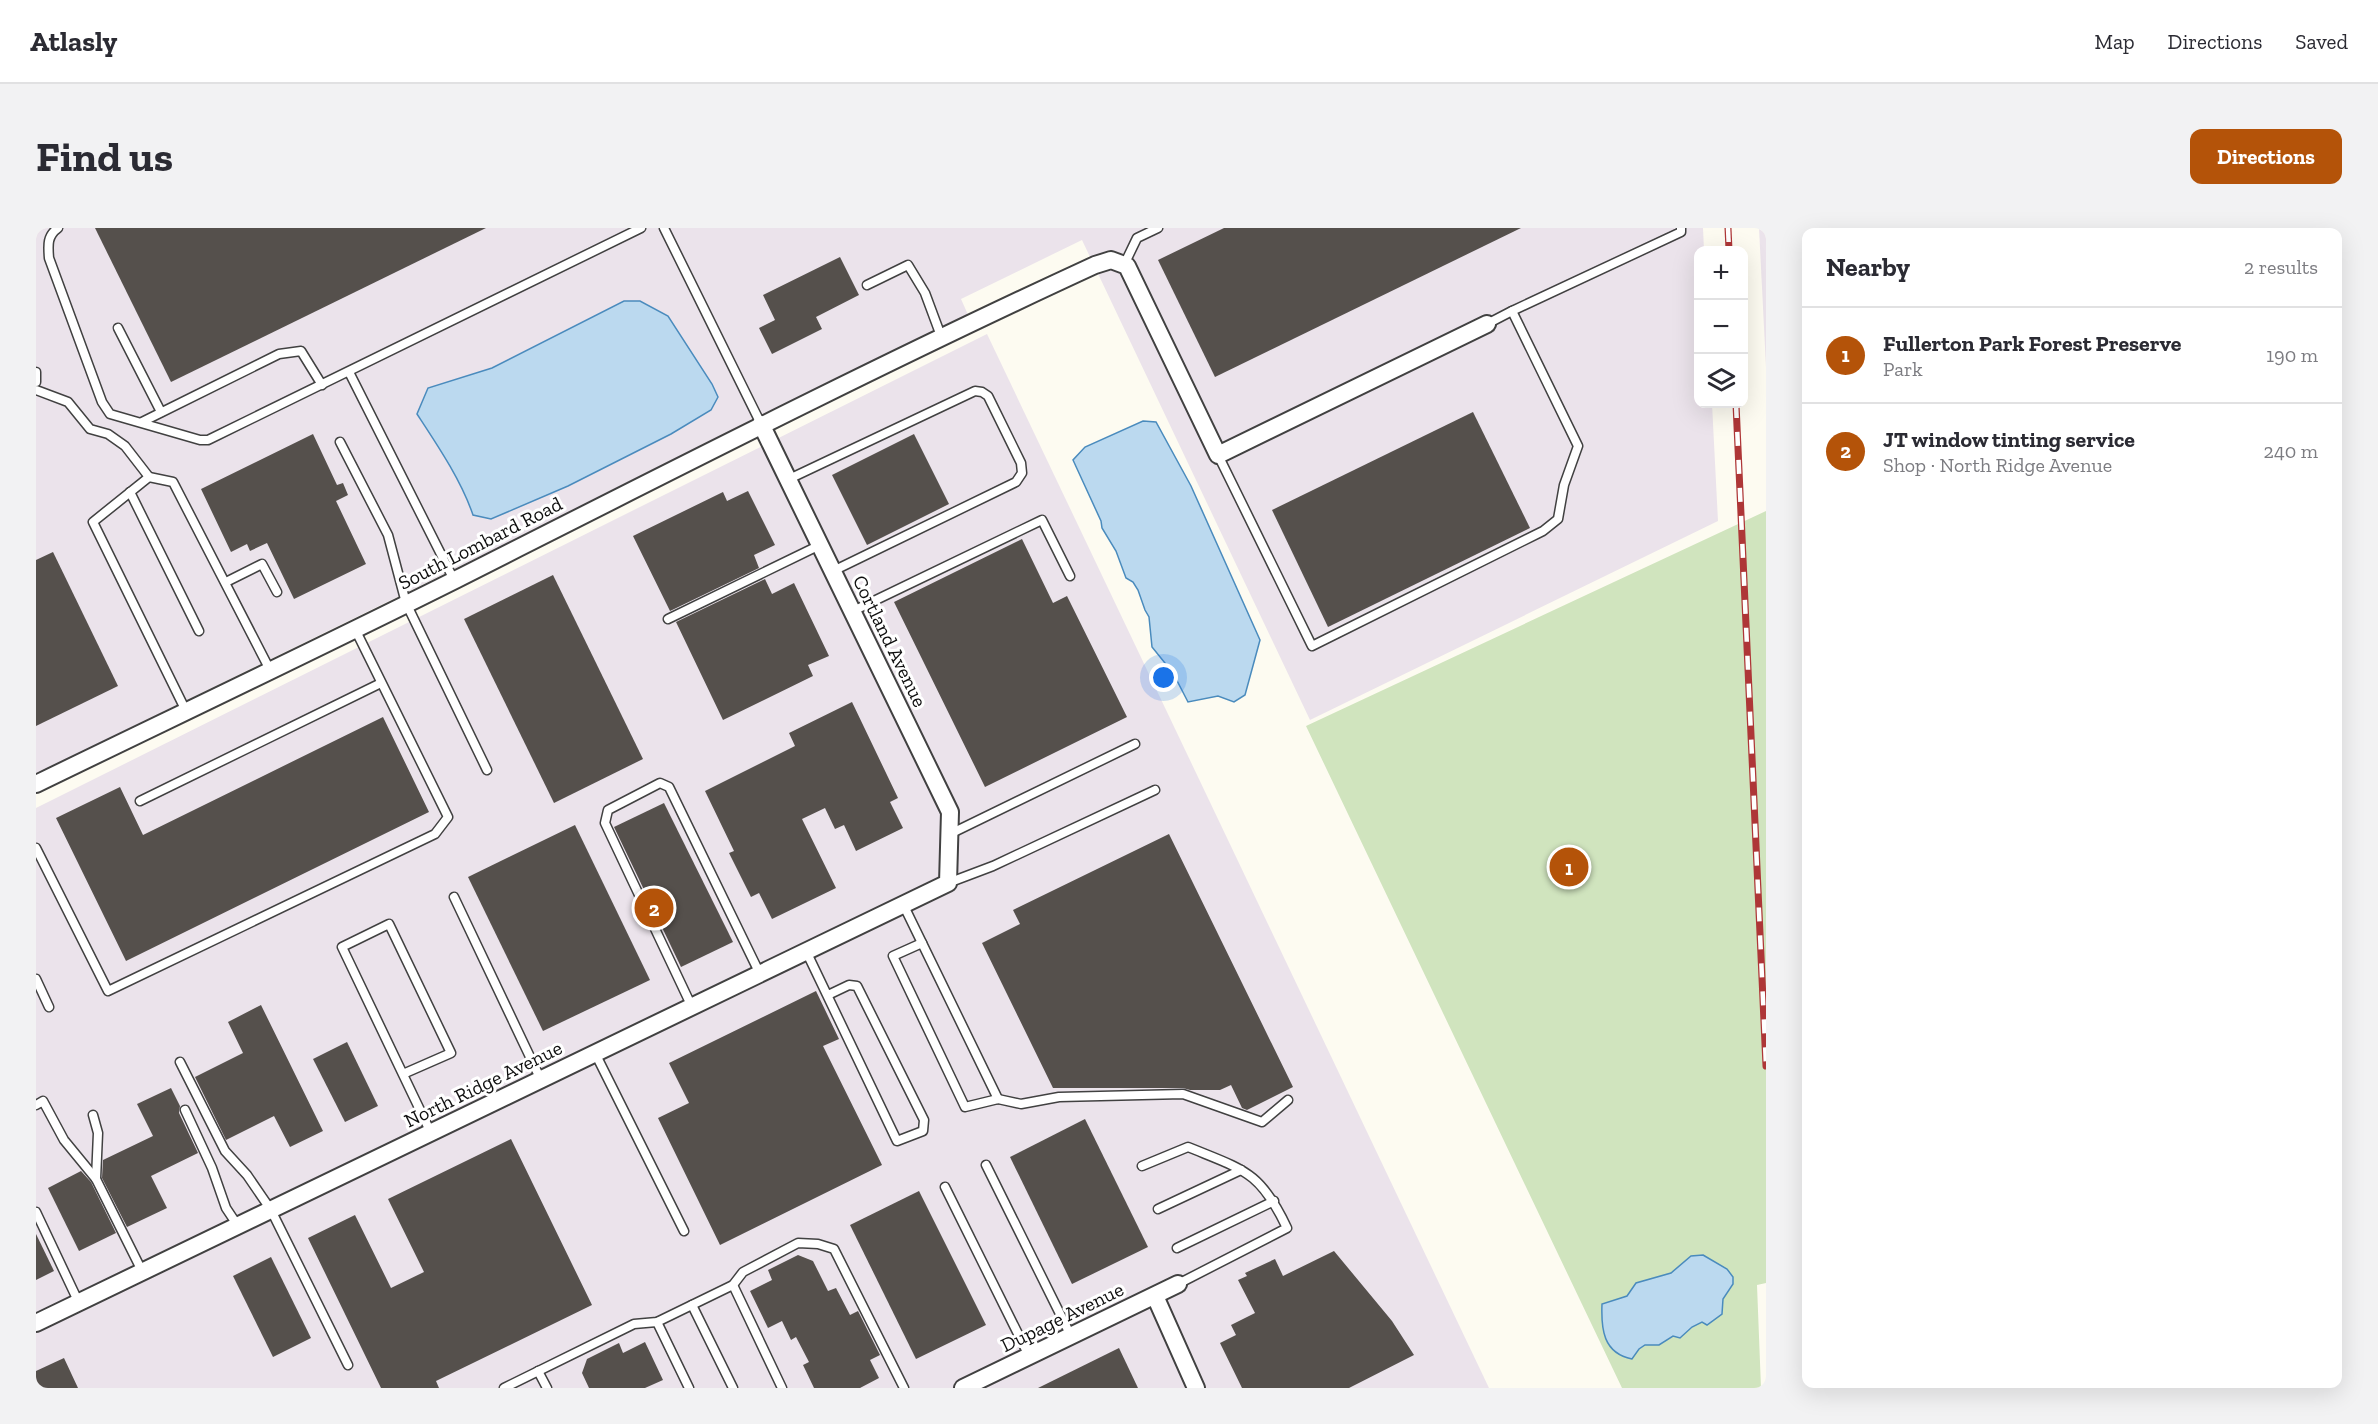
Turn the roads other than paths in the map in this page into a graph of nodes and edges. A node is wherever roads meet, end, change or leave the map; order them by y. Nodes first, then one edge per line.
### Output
1 (58, 228) edge
2 (641, 228) edge
3 (664, 228) edge
4 (1158, 228) edge
5 (1681, 228) edge
6 (1124, 265) junction
7 (867, 285) dead end
8 (1512, 311) junction
9 (1486, 324) joint
10 (118, 328) dead end
11 (941, 336) junction
12 (36, 372) edge
13 (349, 372) junction
14 (36, 382) edge
15 (322, 385) junction
16 (36, 390) edge
17 (161, 412) junction
18 (142, 422) junction
19 (761, 424) junction
20 (340, 442) dead end
21 (1218, 455) junction
22 (149, 477) junction
23 (789, 478) junction
24 (130, 492) junction
25 (820, 545) junction
26 (833, 571) junction
27 (1070, 576) dead end
28 (454, 580) junction
29 (226, 582) junction
30 (277, 592) dead end
31 (406, 603) junction
32 (853, 611) junction
33 (668, 619) dead end
34 (355, 629) junction
35 (199, 632) dead end
36 (270, 670) junction
37 (381, 683) junction
38 (186, 711) junction
39 (1135, 744) dead end
40 (487, 770) dead end
41 (36, 784) edge
42 (1155, 790) dead end
43 (140, 801) dead end
44 (950, 834) junction
45 (36, 848) edge
46 (948, 883) junction
47 (454, 897) dead end
48 (903, 904) junction
49 (922, 943) junction
50 (806, 951) junction
51 (760, 974) junction
52 (36, 980) edge
53 (828, 995) junction
54 (49, 1006) dead end
55 (692, 1007) junction
56 (595, 1053) junction
57 (180, 1062) dead end
58 (402, 1074) junction
59 (541, 1080) junction
60 (998, 1099) junction
61 (1288, 1100) dead end
62 (36, 1105) edge
63 (185, 1110) dead end
64 (93, 1115) dead end
65 (430, 1133) junction
66 (986, 1165) dead end
67 (1142, 1166) dead end
68 (1241, 1170) junction
69 (96, 1179) junction
70 (945, 1187) dead end
71 (1274, 1201) junction
72 (1158, 1209) dead end
73 (271, 1210) junction
74 (36, 1212) edge
75 (238, 1226) junction
76 (684, 1231) dead end
77 (1177, 1248) dead end
78 (142, 1271) junction
79 (1178, 1284) joint
80 (733, 1285) junction
81 (1155, 1296) junction
82 (79, 1303) junction
83 (692, 1305) junction
84 (657, 1322) junction
85 (36, 1323) edge
86 (1071, 1336) junction
87 (1029, 1356) junction
88 (348, 1365) dead end
89 (538, 1371) junction
90 (504, 1388) edge
91 (547, 1388) edge
92 (688, 1388) edge
93 (733, 1388) edge
94 (782, 1388) edge
95 (904, 1388) edge
96 (963, 1388) edge
97 (1196, 1388) edge

1 - 18 lane
2 - 13 lane
3 - 19 lane
4 - 6 lane
5 - 8 lane
6 - 11 street, South Lombard Road
6 - 21 street
7 - 11 lane
8 - 9 lane
8 - 21 lane
9 - 21 street
10 - 17 lane
11 - 19 street, South Lombard Road
12 - 14 lane
13 - 15 lane
13 - 28 lane
15 - 17 lane
15 - 18 lane
16 - 22 lane
17 - 18 lane
19 - 23 street, Cortland Avenue
19 - 28 street, South Lombard Road
20 - 31 lane
22 - 24 lane
22 - 29 lane
23 - 25 street, Cortland Avenue
23 - 26 lane
24 - 35 lane
24 - 38 lane
25 - 26 street, Cortland Avenue
25 - 33 lane
26 - 32 street, Cortland Avenue
27 - 32 lane
28 - 31 street, South Lombard Road
29 - 30 lane
29 - 36 lane
31 - 34 street, South Lombard Road
31 - 40 lane
32 - 44 street, Cortland Avenue
34 - 36 street, South Lombard Road
34 - 37 lane
36 - 38 street, South Lombard Road
37 - 43 lane
37 - 45 lane
38 - 41 street, South Lombard Road
39 - 44 lane
42 - 46 lane
44 - 46 street, Cortland Avenue
46 - 48 street, North Ridge Avenue
47 - 59 lane
48 - 49 lane
48 - 50 street, North Ridge Avenue
49 - 60 lane
49 - 60 lane
50 - 51 street, North Ridge Avenue
50 - 53 lane
51 - 55 street, North Ridge Avenue
51 - 55 lane
52 - 54 lane
53 - 53 lane
55 - 56 street, North Ridge Avenue
56 - 59 street, North Ridge Avenue
56 - 76 lane
57 - 73 lane
58 - 58 lane
58 - 65 lane
59 - 65 street, North Ridge Avenue
60 - 61 lane
62 - 69 lane
63 - 75 lane
64 - 69 lane
65 - 73 street, North Ridge Avenue
66 - 86 lane
67 - 68 lane
68 - 71 lane
68 - 72 lane
69 - 78 lane
70 - 87 lane
71 - 77 lane
71 - 79 lane
73 - 75 street, North Ridge Avenue
73 - 88 lane
74 - 82 lane
75 - 78 street, North Ridge Avenue
78 - 82 street, North Ridge Avenue
79 - 81 street, Dupage Avenue
80 - 83 lane
80 - 94 lane
80 - 95 lane
81 - 86 street, Dupage Avenue
81 - 97 street
82 - 85 street, North Ridge Avenue
83 - 84 lane
83 - 93 lane
84 - 89 lane
84 - 92 lane
86 - 87 street, Dupage Avenue
87 - 96 street, Dupage Avenue
89 - 90 lane
89 - 91 lane

